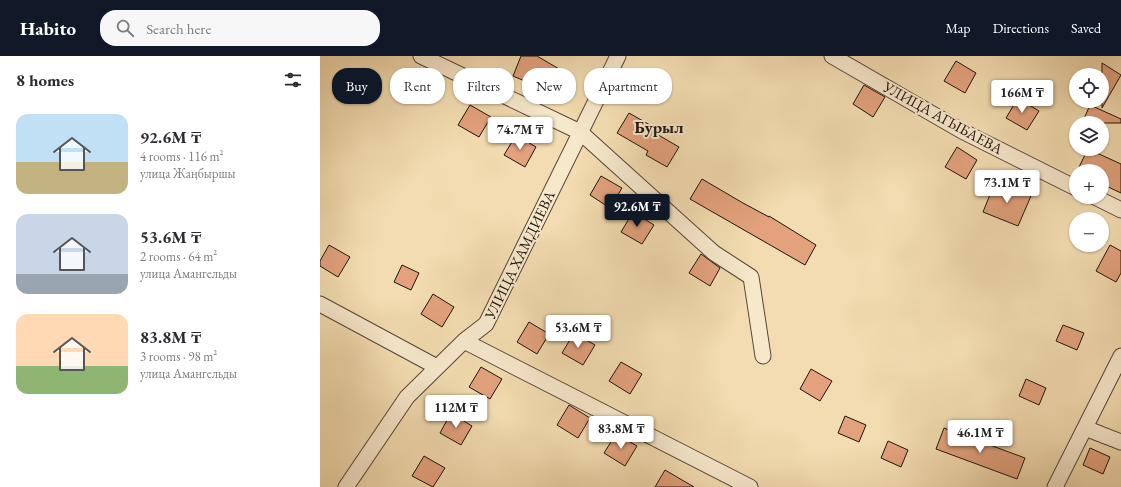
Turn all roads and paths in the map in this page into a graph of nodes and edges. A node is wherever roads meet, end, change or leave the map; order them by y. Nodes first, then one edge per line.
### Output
1 (421, 56) edge
2 (618, 56) edge
3 (832, 56) edge
4 (580, 132) junction
5 (1069, 184) edge
6 (1109, 204) edge
7 (1121, 210) edge
8 (320, 304) edge
9 (464, 341) junction
10 (762, 356) dead end
11 (1121, 356) edge
12 (437, 367) junction
13 (1085, 428) junction
14 (1121, 442) edge
15 (346, 487) edge
16 (750, 487) edge
17 (1055, 487) edge

1 - 4 street
2 - 4 street, УЛИЦА ХАМДИЕВА
3 - 5 street, УЛИЦА АГЫБАЕВА
4 - 9 street, УЛИЦА ХАМДИЕВА
4 - 10 street
6 - 7 street
8 - 12 street
9 - 12 street, УЛИЦА ХАМДИЕВА
9 - 16 street
11 - 13 street
12 - 15 street, УЛИЦА ХАМДИЕВА
13 - 14 street
13 - 17 street

